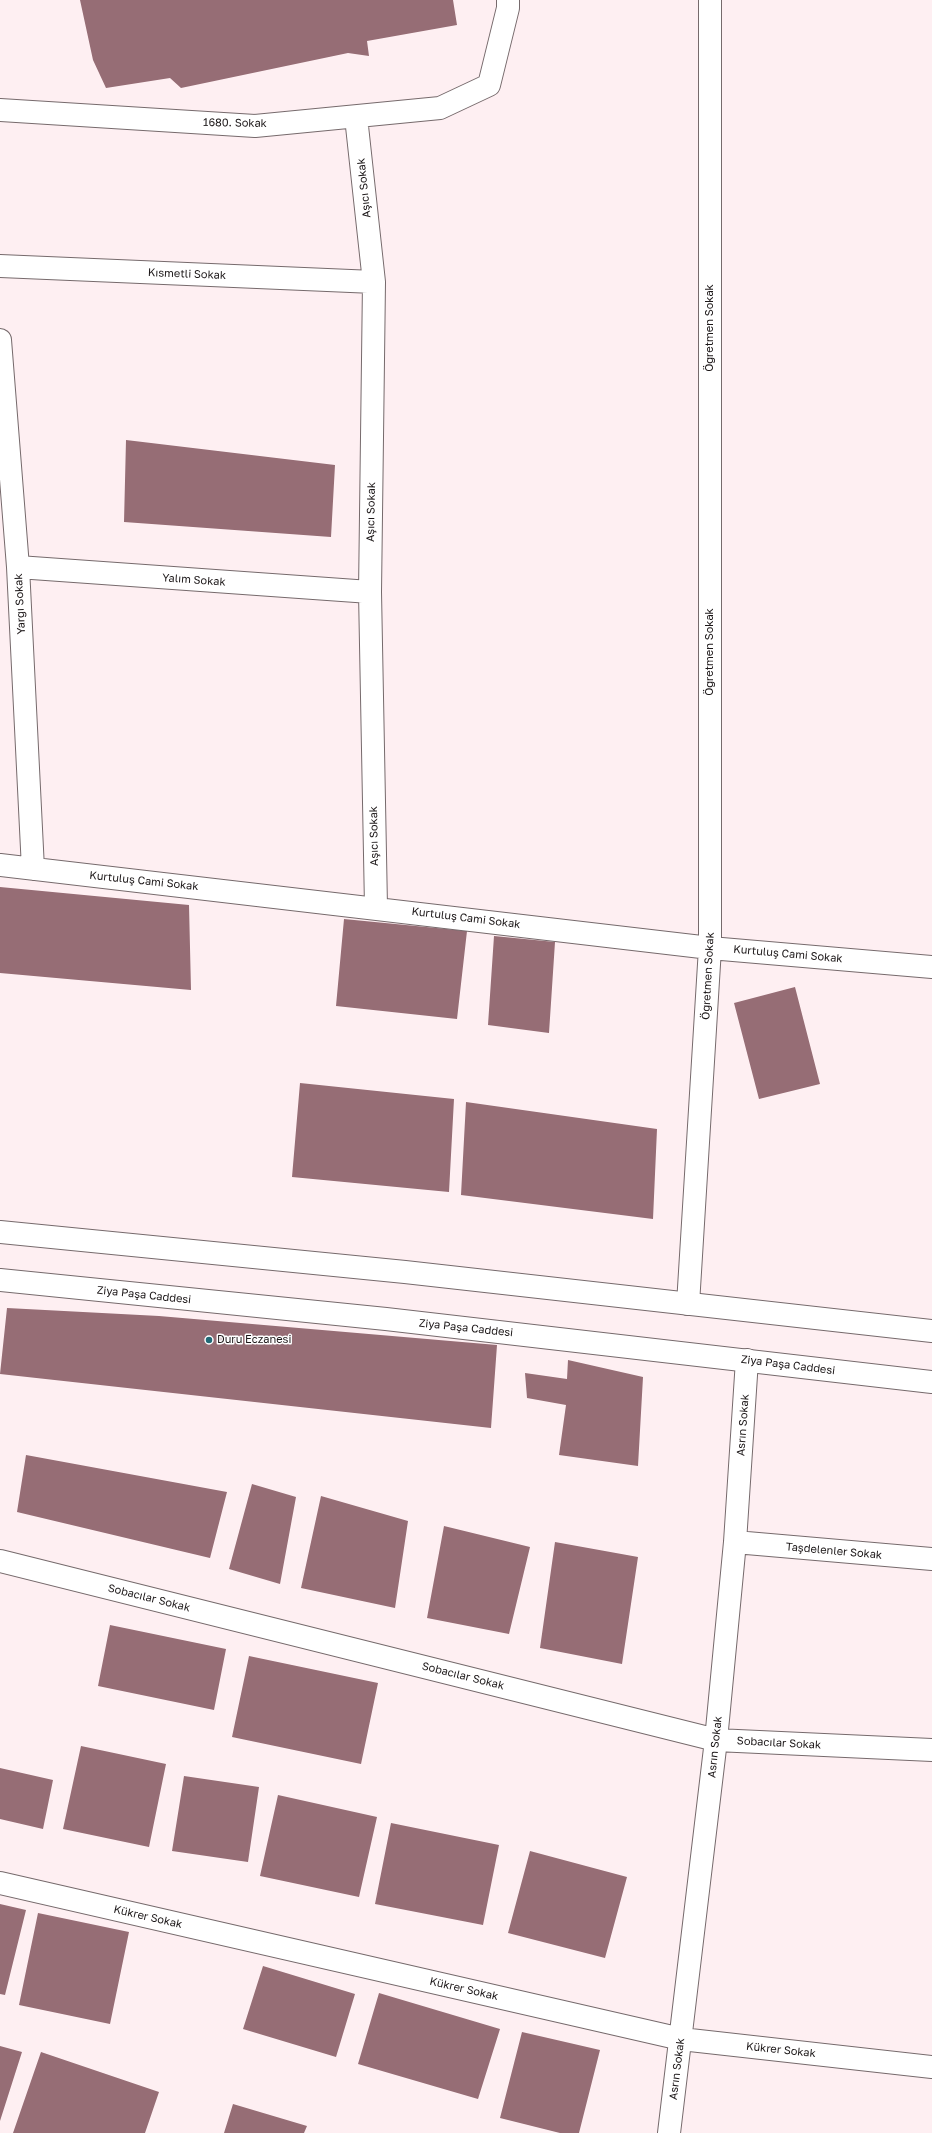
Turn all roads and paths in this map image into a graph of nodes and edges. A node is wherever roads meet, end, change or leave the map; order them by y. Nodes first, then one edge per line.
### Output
1 (508, 0) edge
2 (710, 0) edge
3 (0, 110) edge
4 (356, 117) junction
5 (0, 266) edge
6 (374, 282) junction
7 (0, 340) edge
8 (8, 532) edge
9 (18, 567) junction
10 (370, 592) junction
11 (0, 865) edge
12 (33, 869) junction
13 (376, 907) junction
14 (710, 948) junction
15 (932, 967) edge
16 (0, 1232) edge
17 (0, 1280) edge
18 (688, 1304) junction
19 (932, 1331) edge
20 (747, 1360) junction
21 (932, 1382) edge
22 (735, 1542) junction
23 (932, 1559) edge
24 (0, 1561) edge
25 (716, 1740) junction
26 (932, 1750) edge
27 (0, 1883) edge
28 (681, 2039) junction
29 (932, 2067) edge
30 (669, 2133) edge

1 - 4 street, 1680. Sokak
2 - 14 street, Öğretmen Sokak
3 - 4 street, 1680. Sokak
4 - 6 street, Aşıcı Sokak
5 - 6 street, Kısmetli Sokak
6 - 10 street, Aşıcı Sokak
7 - 8 street, Yargı Sokak
8 - 9 street, Yargı Sokak
9 - 10 street, Yalım Sokak
9 - 12 street, Yargı Sokak
10 - 13 street, Aşıcı Sokak
11 - 12 street, Kurtuluş Cami Sokak
12 - 13 street, Kurtuluş Cami Sokak
13 - 14 street, Kurtuluş Cami Sokak
14 - 15 street, Kurtuluş Cami Sokak
14 - 18 street, Öğretmen Sokak
16 - 18 street
17 - 20 street, Ziya Paşa Caddesi
18 - 19 street
20 - 21 street, Ziya Paşa Caddesi
20 - 22 street, Asrın Sokak
22 - 23 street, Taşdelenler Sokak
22 - 25 street, Asrın Sokak
24 - 25 street, Sobacılar Sokak
25 - 26 street, Sobacılar Sokak
25 - 28 street, Asrın Sokak
27 - 28 street, Kükrer Sokak
28 - 29 street, Kükrer Sokak
28 - 30 street, Asrın Sokak

